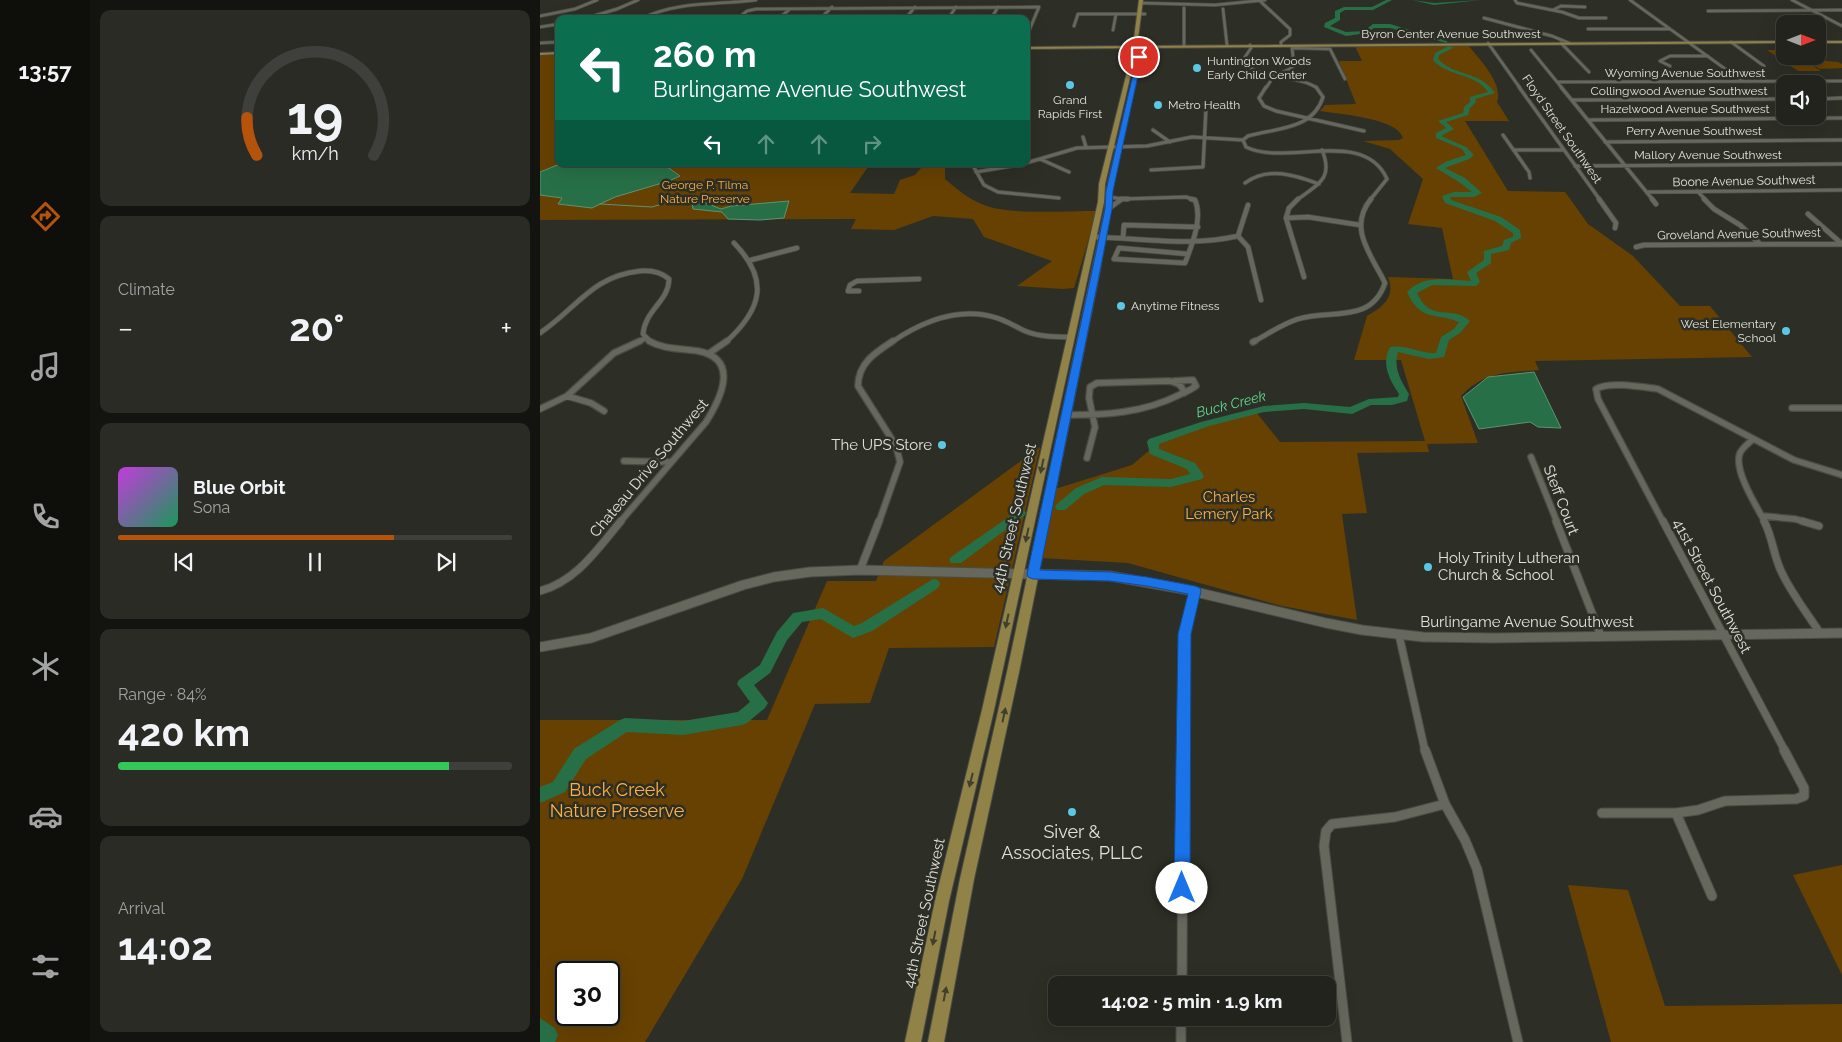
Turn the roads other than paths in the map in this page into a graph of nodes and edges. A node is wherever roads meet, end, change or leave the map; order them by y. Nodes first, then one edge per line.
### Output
1 (597, 0) edge
2 (638, 0) edge
3 (756, 0) edge
4 (1265, 0) edge
5 (1515, 0) edge
6 (1630, 0) edge
7 (1792, 0) edge
8 (1260, 1) junction
9 (1141, 2) edge
10 (1147, 2) edge
11 (915, 7) junction
12 (956, 7) junction
13 (998, 7) junction
14 (1585, 7) dead end
15 (551, 8) dead end
16 (832, 8) junction
17 (1184, 8) dead end
18 (790, 9) junction
19 (1223, 9) dead end
20 (1553, 10) junction
21 (1812, 10) junction
22 (1842, 10) edge
23 (1708, 11) dead end
24 (562, 12) junction
25 (1116, 14) junction
26 (1139, 14) junction
27 (1145, 14) junction
28 (597, 15) edge
29 (650, 15) edge
30 (743, 15) edge
31 (783, 15) edge
32 (824, 15) edge
33 (908, 15) edge
34 (951, 15) edge
35 (993, 15) edge
36 (540, 16) edge
37 (1484, 18) dead end
38 (1606, 18) dead end
39 (1834, 22) junction
40 (1842, 22) edge
41 (555, 25) edge
42 (1074, 26) dead end
43 (1842, 26) edge
44 (540, 27) edge
45 (1030, 27) edge
46 (1144, 27) dead end
47 (1588, 29) dead end
48 (1670, 29) junction
49 (1113, 30) dead end
50 (555, 42) edge
51 (1690, 42) junction
52 (1731, 42) junction
53 (1776, 42) edge
54 (1826, 42) edge
55 (1842, 42) edge
56 (540, 43) edge
57 (1488, 43) junction
58 (1561, 43) junction
59 (1569, 43) junction
60 (1140, 45) junction
61 (1184, 45) junction
62 (1227, 45) junction
63 (1250, 45) junction
64 (1281, 45) junction
65 (1030, 47) edge
66 (1294, 48) joint
67 (1531, 50) dead end
68 (555, 52) edge
69 (540, 53) edge
70 (1708, 56) junction
71 (1670, 66) dead end
72 (1764, 66) dead end
73 (1728, 71) dead end
74 (1589, 72) dead end
75 (1733, 74) dead end
76 (1274, 76) junction
77 (1345, 79) dead end
78 (1842, 80) edge
79 (1743, 81) junction
80 (1558, 82) junction
81 (1826, 98) edge
82 (1842, 98) edge
83 (1776, 99) edge
84 (1572, 100) junction
85 (1204, 104) dead end
86 (1120, 109) junction
87 (1127, 112) junction
88 (1308, 118) junction
89 (1842, 118) edge
90 (1588, 120) junction
91 (1153, 130) dead end
92 (1364, 130) dead end
93 (1503, 135) dead end
94 (1083, 137) dead end
95 (1205, 137) junction
96 (1243, 140) junction
97 (1842, 140) edge
98 (1170, 142) junction
99 (1606, 142) junction
100 (1111, 146) junction
101 (1120, 146) junction
102 (1086, 147) junction
103 (1322, 150) junction
104 (1515, 150) junction
105 (1563, 150) junction
106 (1040, 159) junction
107 (1030, 162) edge
108 (1842, 164) edge
109 (1624, 165) junction
110 (1575, 166) junction
111 (974, 167) edge
112 (1003, 167) edge
113 (1151, 170) dead end
114 (976, 172) junction
115 (1069, 172) dead end
116 (1530, 178) dead end
117 (1245, 183) dead end
118 (1319, 184) junction
119 (1842, 190) edge
120 (1696, 191) junction
121 (1647, 192) junction
122 (1109, 197) junction
123 (1059, 198) dead end
124 (1122, 199) junction
125 (1656, 204) dead end
126 (1248, 205) dead end
127 (1108, 209) junction
128 (1808, 214) dead end
129 (1286, 218) junction
130 (1360, 225) junction
131 (1198, 227) junction
132 (1615, 228) dead end
133 (1238, 236) junction
134 (1093, 237) junction
135 (1103, 237) junction
136 (1123, 238) junction
137 (734, 243) dead end
138 (1191, 243) junction
139 (1760, 244) junction
140 (1842, 244) edge
141 (1636, 247) dead end
142 (797, 248) dead end
143 (1188, 254) junction
144 (751, 260) junction
145 (1084, 275) junction
146 (1095, 276) junction
147 (1304, 277) dead end
148 (919, 279) dead end
149 (859, 290) dead end
150 (1260, 300) dead end
151 (540, 333) edge
152 (1072, 334) junction
153 (646, 338) junction
154 (1081, 340) junction
155 (1253, 342) dead end
156 (708, 354) junction
157 (1172, 382) junction
158 (1184, 393) junction
159 (567, 396) junction
160 (1792, 408) dead end
161 (1842, 408) edge
162 (540, 410) edge
163 (604, 411) dead end
164 (1066, 415) junction
165 (1093, 416) junction
166 (1062, 436) junction
167 (1754, 439) junction
168 (1048, 440) junction
169 (1059, 447) junction
170 (1531, 457) dead end
171 (1088, 458) dead end
172 (624, 461) dead end
173 (671, 462) junction
174 (1842, 475) edge
175 (1763, 516) junction
176 (1820, 526) dead end
177 (860, 570) junction
178 (1018, 574) junction
179 (1033, 574) junction
180 (540, 591) edge
181 (1195, 591) junction
182 (1820, 633) junction
183 (1721, 634) junction
184 (1399, 635) junction
185 (1840, 635) edge
186 (1601, 636) junction
187 (540, 647) edge
188 (1445, 804) junction
189 (1676, 812) junction
190 (1602, 813) dead end
191 (1712, 896) dead end
192 (1182, 976) edge
193 (1181, 1026) edge
194 (913, 1042) edge
195 (936, 1042) edge
196 (1181, 1042) edge
197 (1347, 1042) edge
198 (1518, 1042) edge

1 - 24 street
2 - 28 street
3 - 29 street
4 - 8 street
5 - 20 street
6 - 48 street
7 - 21 street
8 - 10 street
8 - 64 street
9 - 10 street
9 - 26 main road, 44th Street Southwest
10 - 27 main road
11 - 12 street
11 - 16 street
11 - 33 street
12 - 13 street
12 - 34 street
13 - 35 street
13 - 45 street
14 - 20 street
15 - 24 street
16 - 18 street
16 - 32 street
17 - 61 street
18 - 30 street
18 - 31 street
19 - 62 street
20 - 38 street
21 - 22 street
21 - 23 street
21 - 39 street
24 - 36 street
25 - 26 street
25 - 42 street
25 - 49 street
26 - 27 street
26 - 60 main road, 44th Street Southwest
27 - 46 main road
37 - 59 street
39 - 40 street
39 - 43 street
41 - 44 street
47 - 48 street
48 - 51 street
50 - 56 street
51 - 52 main road, Byron Center Avenue Southwest
51 - 59 main road, Byron Center Avenue Southwest
51 - 70 street
52 - 53 main road, Byron Center Avenue Southwest
52 - 72 street
54 - 55 main road
57 - 58 main road, Byron Center Avenue Southwest
57 - 64 main road, Byron Center Avenue Southwest
57 - 105 street, Floyd Street Southwest
58 - 59 main road, Byron Center Avenue Southwest
58 - 74 street
60 - 61 main road, Byron Center Avenue Southwest
60 - 65 main road, Byron Center Avenue Southwest
60 - 86 main road, 44th Street Southwest
60 - 87 main road, 44th Street Southwest
61 - 62 main road, Byron Center Avenue Southwest
62 - 63 main road, Byron Center Avenue Southwest
63 - 64 main road, Byron Center Avenue Southwest
63 - 76 street
66 - 76 street
66 - 77 street
67 - 80 street
68 - 69 main road
70 - 71 street
70 - 73 street
75 - 79 street
76 - 88 street
76 - 88 street
78 - 79 street, Wyoming Avenue Southwest
79 - 80 street, Wyoming Avenue Southwest
80 - 84 street
81 - 82 street
83 - 84 street, Collingwood Avenue Southwest
84 - 90 street
85 - 95 street
86 - 87 main road
86 - 100 main road, 44th Street Southwest
87 - 101 main road, 44th Street Southwest
88 - 92 street
88 - 96 street
89 - 90 street, Hazelwood Avenue Southwest
90 - 99 street
91 - 98 street
93 - 104 street
94 - 102 street
95 - 96 street
95 - 98 street
95 - 113 street
96 - 103 street
97 - 99 street, Perry Avenue Southwest
98 - 101 street
99 - 109 street
100 - 101 street
100 - 102 street
100 - 134 main road, 44th Street Southwest
101 - 122 main road, 44th Street Southwest
102 - 106 street
103 - 118 street
103 - 130 street
104 - 105 street
104 - 116 street
105 - 110 street, Floyd Street Southwest
106 - 107 street
106 - 115 street
108 - 109 street, Mallory Avenue Southwest
109 - 110 street, Mallory Avenue Southwest
109 - 121 street
110 - 132 street, Floyd Street Southwest
111 - 114 street
112 - 114 street
114 - 123 street
117 - 118 street
118 - 129 street
119 - 120 street, Boone Avenue Southwest
120 - 121 street, Boone Avenue Southwest
120 - 139 street
121 - 125 street
122 - 124 street
122 - 127 main road, 44th Street Southwest
124 - 127 street
124 - 131 street
126 - 133 street
127 - 135 main road, 44th Street Southwest
128 - 140 street
129 - 130 street
129 - 147 street
130 - 155 street
131 - 136 street
131 - 138 street
133 - 138 street
133 - 150 street
134 - 135 street
134 - 145 main road, 44th Street Southwest
135 - 136 street
135 - 146 main road, 44th Street Southwest
136 - 138 street
137 - 144 street
138 - 143 street
139 - 140 street, Groveland Avenue Southwest
139 - 141 street, Groveland Avenue Southwest
142 - 144 street
143 - 143 street
144 - 156 street
145 - 146 main road
145 - 152 main road, 44th Street Southwest
146 - 154 main road, 44th Street Southwest
148 - 149 street
151 - 153 street
152 - 154 main road
152 - 168 main road, 44th Street Southwest
152 - 177 street
153 - 156 street
153 - 159 street
154 - 164 main road, 44th Street Southwest
156 - 173 street, Chateau Drive Southwest
157 - 158 street
157 - 158 street
157 - 165 street
158 - 165 street
159 - 162 street
159 - 163 street
160 - 161 street
164 - 165 street
164 - 166 main road, 44th Street Southwest
165 - 171 street
166 - 168 main road
166 - 169 main road, 44th Street Southwest
167 - 174 street
167 - 175 street
167 - 183 street, 41st Street Southwest
168 - 169 main road
168 -> 178 main road, 44th Street Southwest
169 - 179 main road, 44th Street Southwest
170 - 186 street, Steff Court
172 - 173 street
173 - 180 street, Chateau Drive Southwest
175 - 176 street
175 - 182 street
177 - 178 street, Burlingame Avenue Southwest
177 - 187 street, Burlingame Avenue Southwest
178 - 179 street, Burlingame Avenue Southwest
178 -> 194 main road, 44th Street Southwest
179 - 181 street, Burlingame Avenue Southwest
195 -> 179 main road, 44th Street Southwest
181 - 184 street, Burlingame Avenue Southwest
181 - 192 street
182 - 183 street, Burlingame Avenue Southwest
182 - 185 street, Burlingame Avenue Southwest
183 - 186 street, Burlingame Avenue Southwest
183 - 189 street, 41st Street Southwest
184 - 186 street, Burlingame Avenue Southwest
184 - 188 street
188 - 197 street
188 - 198 street
189 - 190 street
189 - 191 street
193 - 196 street

